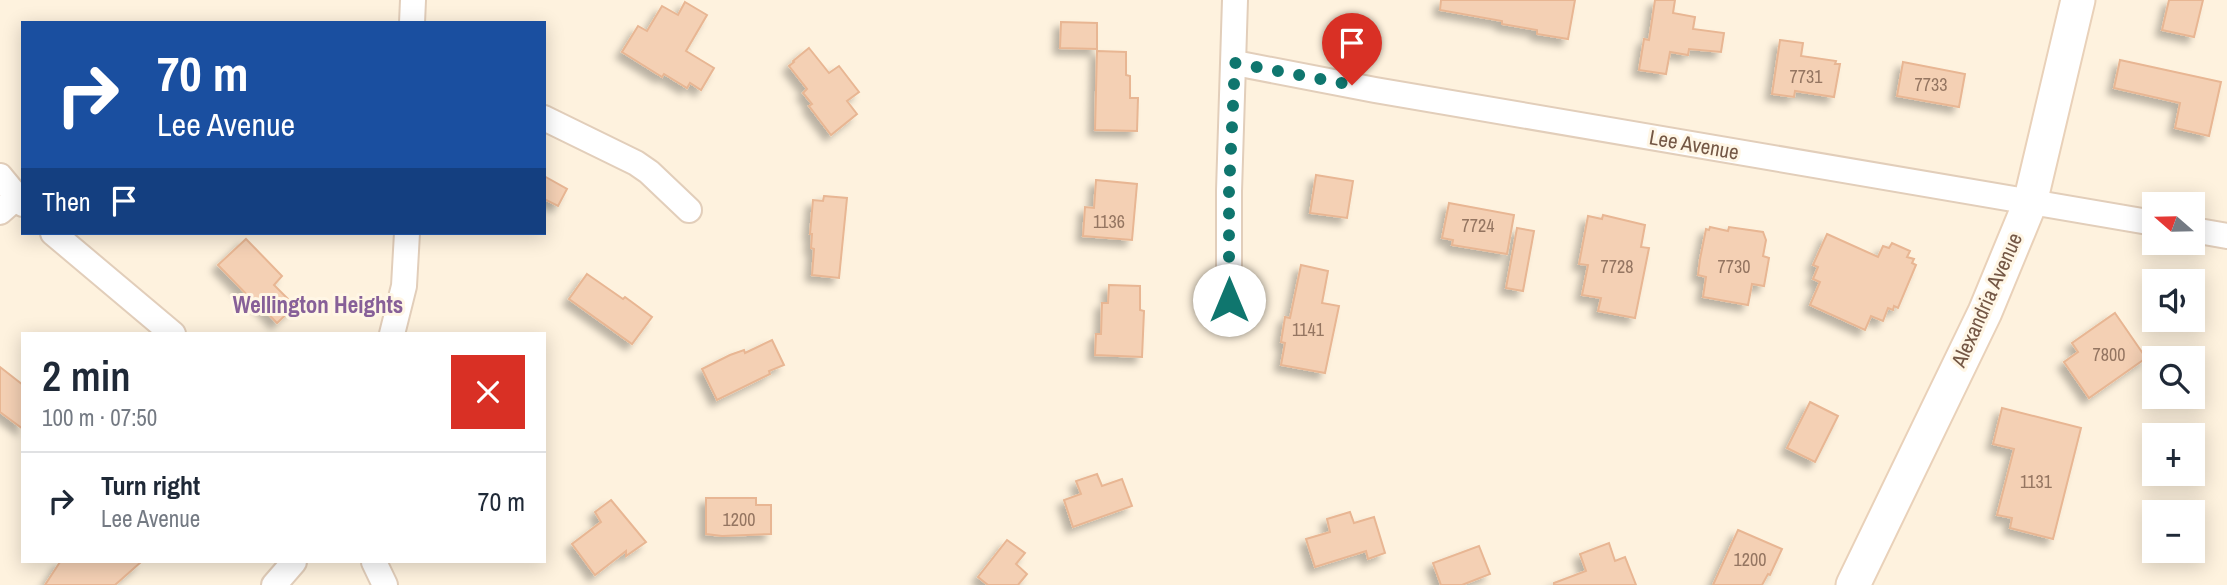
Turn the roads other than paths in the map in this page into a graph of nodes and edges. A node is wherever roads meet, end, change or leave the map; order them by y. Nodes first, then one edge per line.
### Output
1 (413, 0) edge
2 (1235, 0) edge
3 (2078, 0) edge
4 (411, 21) edge
5 (1235, 63) junction
6 (546, 119) edge
7 (0, 176) edge
8 (2030, 203) junction
9 (13, 205) edge
10 (689, 210) dead end
11 (2142, 221) edge
12 (2205, 232) edge
13 (55, 235) edge
14 (407, 235) edge
15 (2227, 236) edge
16 (1229, 300) dead end
17 (171, 332) edge
18 (392, 332) edge
19 (293, 563) edge
20 (374, 563) edge
21 (274, 585) edge
22 (385, 585) edge
23 (1853, 585) edge

1 - 4 street
2 - 5 street
3 - 8 street, Alexandria Avenue
5 - 8 street, Lee Avenue
5 - 16 street
6 - 10 street
7 - 9 street
8 - 11 street, Lee Avenue
8 - 23 street, Alexandria Avenue
12 - 15 street
13 - 17 street
14 - 18 street
19 - 21 street
20 - 22 street

